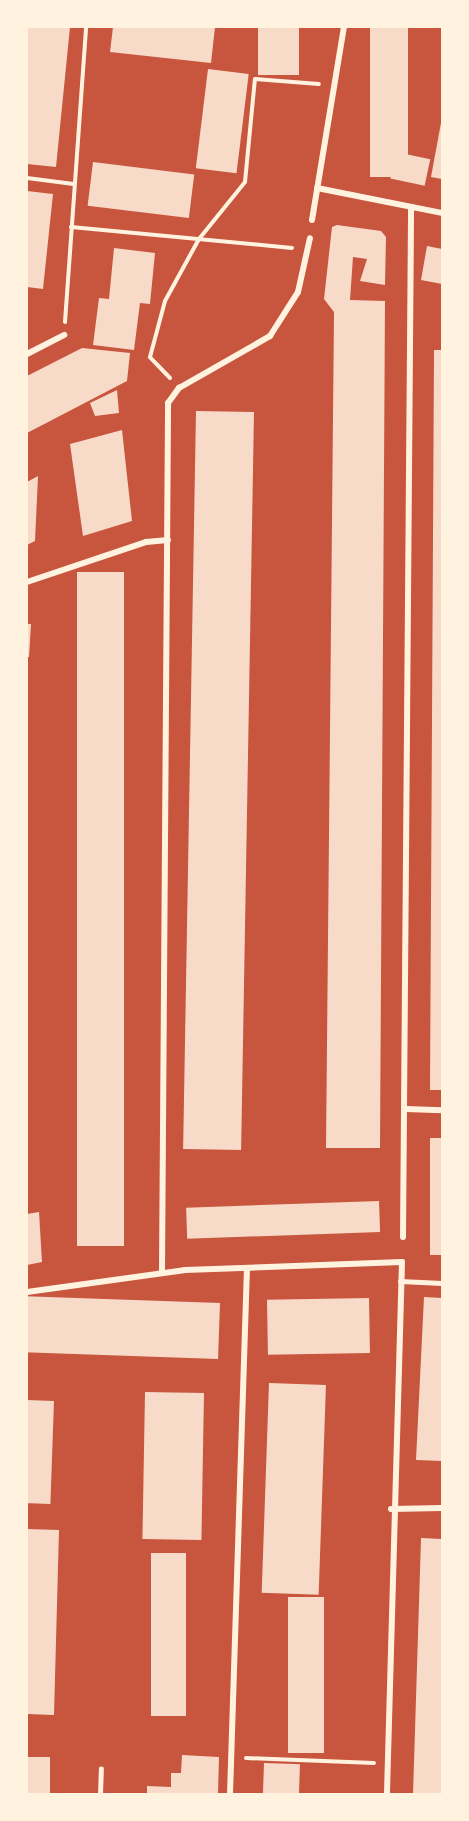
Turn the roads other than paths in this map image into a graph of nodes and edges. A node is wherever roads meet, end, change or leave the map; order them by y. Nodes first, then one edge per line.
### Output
1 (344, 27) edge
2 (317, 188) junction
3 (411, 207) junction
4 (442, 213) edge
5 (312, 220) dead end
6 (310, 238) dead end
7 (64, 334) road end
8 (27, 354) edge
9 (168, 540) junction
10 (27, 582) edge
11 (406, 1109) junction
12 (442, 1110) edge
13 (403, 1237) dead end
14 (247, 1268) junction
15 (162, 1272) junction
16 (400, 1281) junction
17 (442, 1282) edge
18 (27, 1292) edge
19 (442, 1508) edge
20 (391, 1509) junction
21 (101, 1769) dead end
22 (100, 1794) edge
23 (230, 1794) edge
24 (387, 1794) edge

1 - 2 street
2 - 3 street
2 - 5 street
3 - 4 street
3 - 11 street
6 - 9 street
7 - 8 street
9 - 10 street
9 - 15 street
11 - 12 street
11 - 13 street
14 - 15 street
14 - 16 street
14 - 23 street
15 - 18 street
16 - 17 lane
16 - 20 street
19 - 20 street
20 - 24 street
21 - 22 lane

